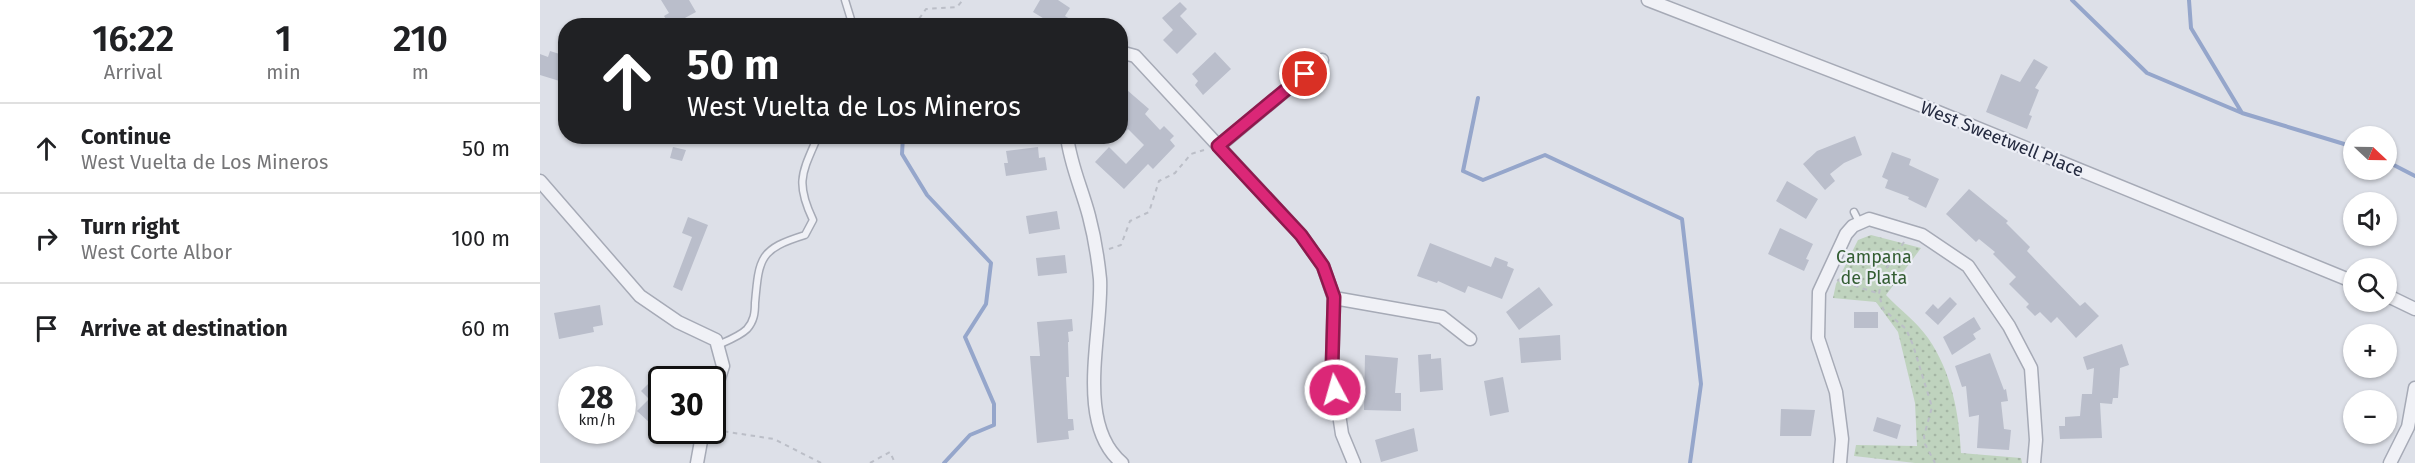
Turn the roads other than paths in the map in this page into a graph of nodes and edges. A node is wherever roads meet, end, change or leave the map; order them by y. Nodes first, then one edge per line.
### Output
1 (845, 0) edge
2 (1648, 0) edge
3 (851, 18) edge
4 (1128, 54) edge
5 (1322, 60) dead end
6 (815, 144) edge
7 (1068, 144) edge
8 (1218, 146) junction
9 (540, 181) edge
10 (2343, 278) edge
11 (1334, 297) junction
12 (2397, 300) edge
13 (2415, 309) edge
14 (1470, 339) dead end
15 (717, 346) junction
16 (723, 366) edge
17 (2415, 388) edge
18 (700, 444) edge
19 (697, 463) edge
20 (1122, 463) edge
21 (1354, 463) edge
22 (1840, 463) edge
23 (2034, 463) edge
24 (2390, 463) edge

1 - 3 lane
2 - 10 street, West Sweetwell Place
4 - 8 street
5 - 8 street
6 - 15 lane
7 - 20 street
8 - 11 street
9 - 15 street
11 - 14 street
11 - 21 street
12 - 13 street
15 - 16 street
17 - 24 street
18 - 19 street
22 - 23 street

